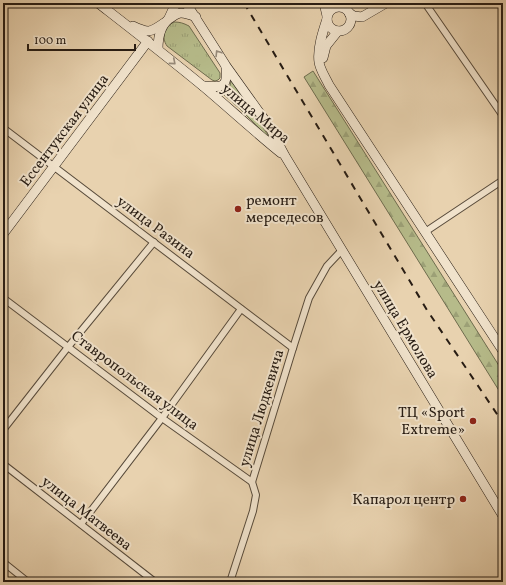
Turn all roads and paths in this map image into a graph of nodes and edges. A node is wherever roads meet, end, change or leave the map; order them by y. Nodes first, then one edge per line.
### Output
1 (98, 3) edge
2 (177, 3) edge
3 (186, 3) edge
4 (324, 3) edge
5 (386, 3) edge
6 (425, 3) edge
7 (343, 8) edge
8 (196, 17) junction
9 (327, 17) junction
10 (362, 17) junction
11 (120, 20) junction
12 (167, 21) junction
13 (349, 25) junction
14 (338, 31) junction
15 (148, 42) junction
16 (158, 49) junction
17 (226, 66) junction
18 (321, 69) junction
19 (203, 86) junction
20 (503, 116) edge
21 (3, 128) edge
22 (285, 156) junction
23 (55, 167) junction
24 (503, 180) edge
25 (425, 232) junction
26 (3, 234) edge
27 (154, 242) junction
28 (342, 250) junction
29 (3, 298) edge
30 (241, 309) junction
31 (68, 347) junction
32 (293, 348) junction
33 (503, 351) edge
34 (162, 418) junction
35 (3, 430) edge
36 (3, 464) edge
37 (252, 482) junction
38 (503, 516) edge
39 (81, 524) junction
40 (3, 562) edge
41 (28, 582) edge
42 (154, 582) edge
43 (230, 582) edge

1 - 11 main road, улица Мира
2 - 12 main road
3 - 8 main road
4 - 9 main road
5 - 10 main road
6 - 20 street
7 - 9 main road
7 - 10 main road
7 - 13 main road
8 - 12 main road, улица Мира
17 -> 8 main road, улица Мира
9 - 14 main road
9 - 18 main road
10 - 13 main road
11 - 12 main road, улица Мира
11 - 15 main road, улица Мира
12 - 16 main road
13 - 14 main road
14 - 18 main road
15 - 16 main road, улица Мира
15 - 23 main road, Ессентукская улица
16 -> 19 main road, улица Мира
17 - 19 main road, улица Мира
17 - 22 main road, улица Мира
18 - 25 main road
19 - 22 main road, улица Мира
21 - 23 street, улица Разина
22 - 28 main road, улица Ермолова
23 - 26 main road, Ессентукская улица
23 - 27 street, улица Разина
24 - 25 street
25 - 33 main road
27 - 30 street, улица Разина
27 - 31 street
28 - 32 street, улица Людкевича
28 - 38 main road, улица Ермолова
29 - 31 street, Ставропольская улица
30 - 32 street, улица Разина
30 - 34 street
31 - 34 street, Ставропольская улица
31 - 35 street
32 - 37 street, улица Людкевича
34 - 37 street, Ставропольская улица
34 - 39 street
36 - 39 street, улица Матвеева
37 - 43 street, улица Людкевича
39 - 42 street, улица Матвеева
40 - 41 street

